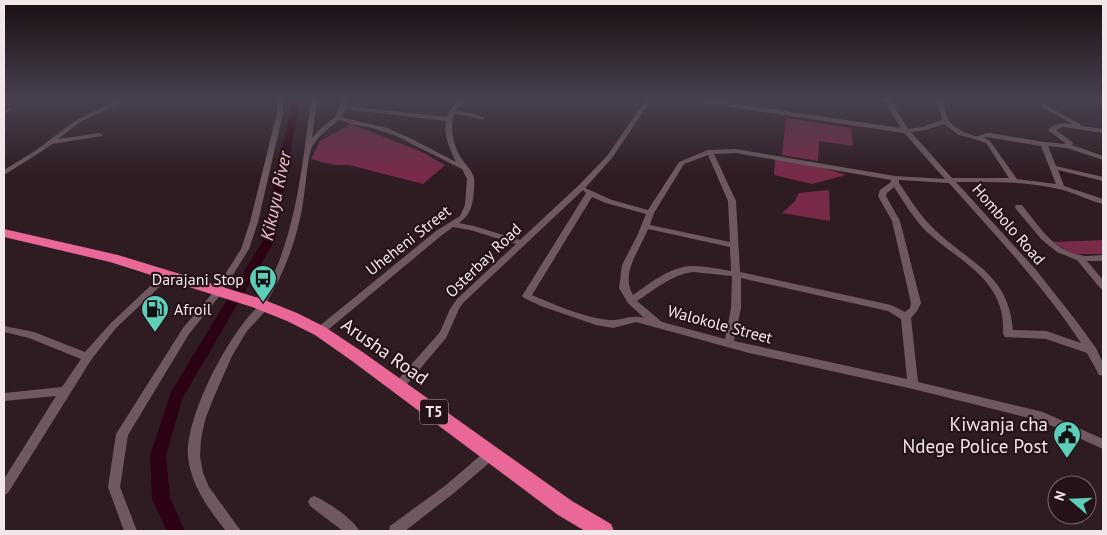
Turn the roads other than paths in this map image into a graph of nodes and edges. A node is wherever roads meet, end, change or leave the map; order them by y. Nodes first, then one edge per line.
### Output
1 (73, 125) edge
2 (277, 125) edge
3 (311, 125) edge
4 (329, 125) edge
5 (363, 125) edge
6 (450, 125) edge
7 (631, 125) edge
8 (866, 125) edge
9 (902, 125) edge
10 (935, 125) edge
11 (951, 125) edge
12 (1078, 125) edge
13 (1083, 128) junction
14 (906, 131) junction
15 (1103, 131) edge
16 (100, 135) dead end
17 (980, 138) junction
18 (50, 143) junction
19 (1044, 144) junction
20 (1068, 146) junction
21 (307, 150) junction
22 (710, 152) junction
23 (1103, 158) edge
24 (462, 167) junction
25 (1052, 167) junction
26 (4, 173) edge
27 (895, 180) junction
28 (950, 180) junction
29 (1014, 180) junction
30 (1103, 180) edge
31 (1060, 186) junction
32 (586, 190) junction
33 (1103, 202) edge
34 (1019, 207) dead end
35 (650, 213) junction
36 (453, 225) junction
37 (645, 226) junction
38 (4, 233) edge
39 (521, 243) junction
40 (734, 245) junction
41 (1080, 258) junction
42 (1103, 258) edge
43 (736, 274) junction
44 (167, 275) junction
45 (1103, 286) edge
46 (221, 292) junction
47 (631, 301) junction
48 (261, 304) junction
49 (906, 316) junction
50 (659, 324) junction
51 (4, 329) edge
52 (320, 331) junction
53 (729, 344) junction
54 (1092, 351) junction
55 (88, 357) junction
56 (1103, 372) edge
57 (913, 385) junction
58 (399, 386) junction
59 (66, 391) junction
60 (4, 398) edge
61 (1103, 444) edge
62 (492, 453) junction
63 (4, 489) edge
64 (314, 502) dead end
65 (130, 531) edge
66 (234, 531) edge
67 (353, 531) edge
68 (395, 531) edge
69 (604, 531) edge

1 - 18 street
2 - 46 street
3 - 21 street
4 - 21 street
5 - 24 street
6 - 24 street, Uheheni Street
7 - 32 street
8 - 14 street
9 - 14 street, Hombolo Road
10 - 14 street
11 - 17 street
12 - 13 street
13 - 15 street
13 - 20 street
14 - 28 street, Hombolo Road
16 - 18 street
17 - 19 street
17 - 29 street
18 - 26 street
19 - 20 street
19 - 25 street
20 - 23 street
21 - 48 street
22 - 27 street
22 - 35 street
22 - 40 street
24 - 36 street, Uheheni Street
25 - 30 street
25 - 31 street
27 - 28 street
27 - 49 street
27 - 54 street
28 - 29 street
28 - 54 street, Hombolo Road
29 - 31 street
31 - 33 street
32 - 35 street
32 - 39 street, Osterbay Road
32 - 50 street
34 - 41 street
35 - 37 street
36 - 39 street
36 - 52 street, Uheheni Street
37 - 40 street
37 - 47 street
38 - 44 highway, T5
39 - 58 street, Osterbay Road
40 - 43 street
41 - 42 street
41 - 45 street
43 - 47 street
43 - 49 street
43 - 53 street
44 - 46 highway, T5
44 - 55 street
46 - 48 highway, T5
46 - 65 street
47 - 50 street, Walokole Street
48 - 52 highway, Arusha Road / T5
48 - 66 street
49 - 57 street
50 - 53 street, Walokole Street
51 - 55 street
52 - 58 highway, Arusha Road / T5
53 - 57 street, Walokole Street
54 - 56 street, Hombolo Road
55 - 59 street
57 - 61 street, Walokole Street
58 - 62 highway, Arusha Road / T5
59 - 60 street
59 - 63 street
62 - 68 street
62 - 69 highway, Arusha Road / T5
64 - 67 street

